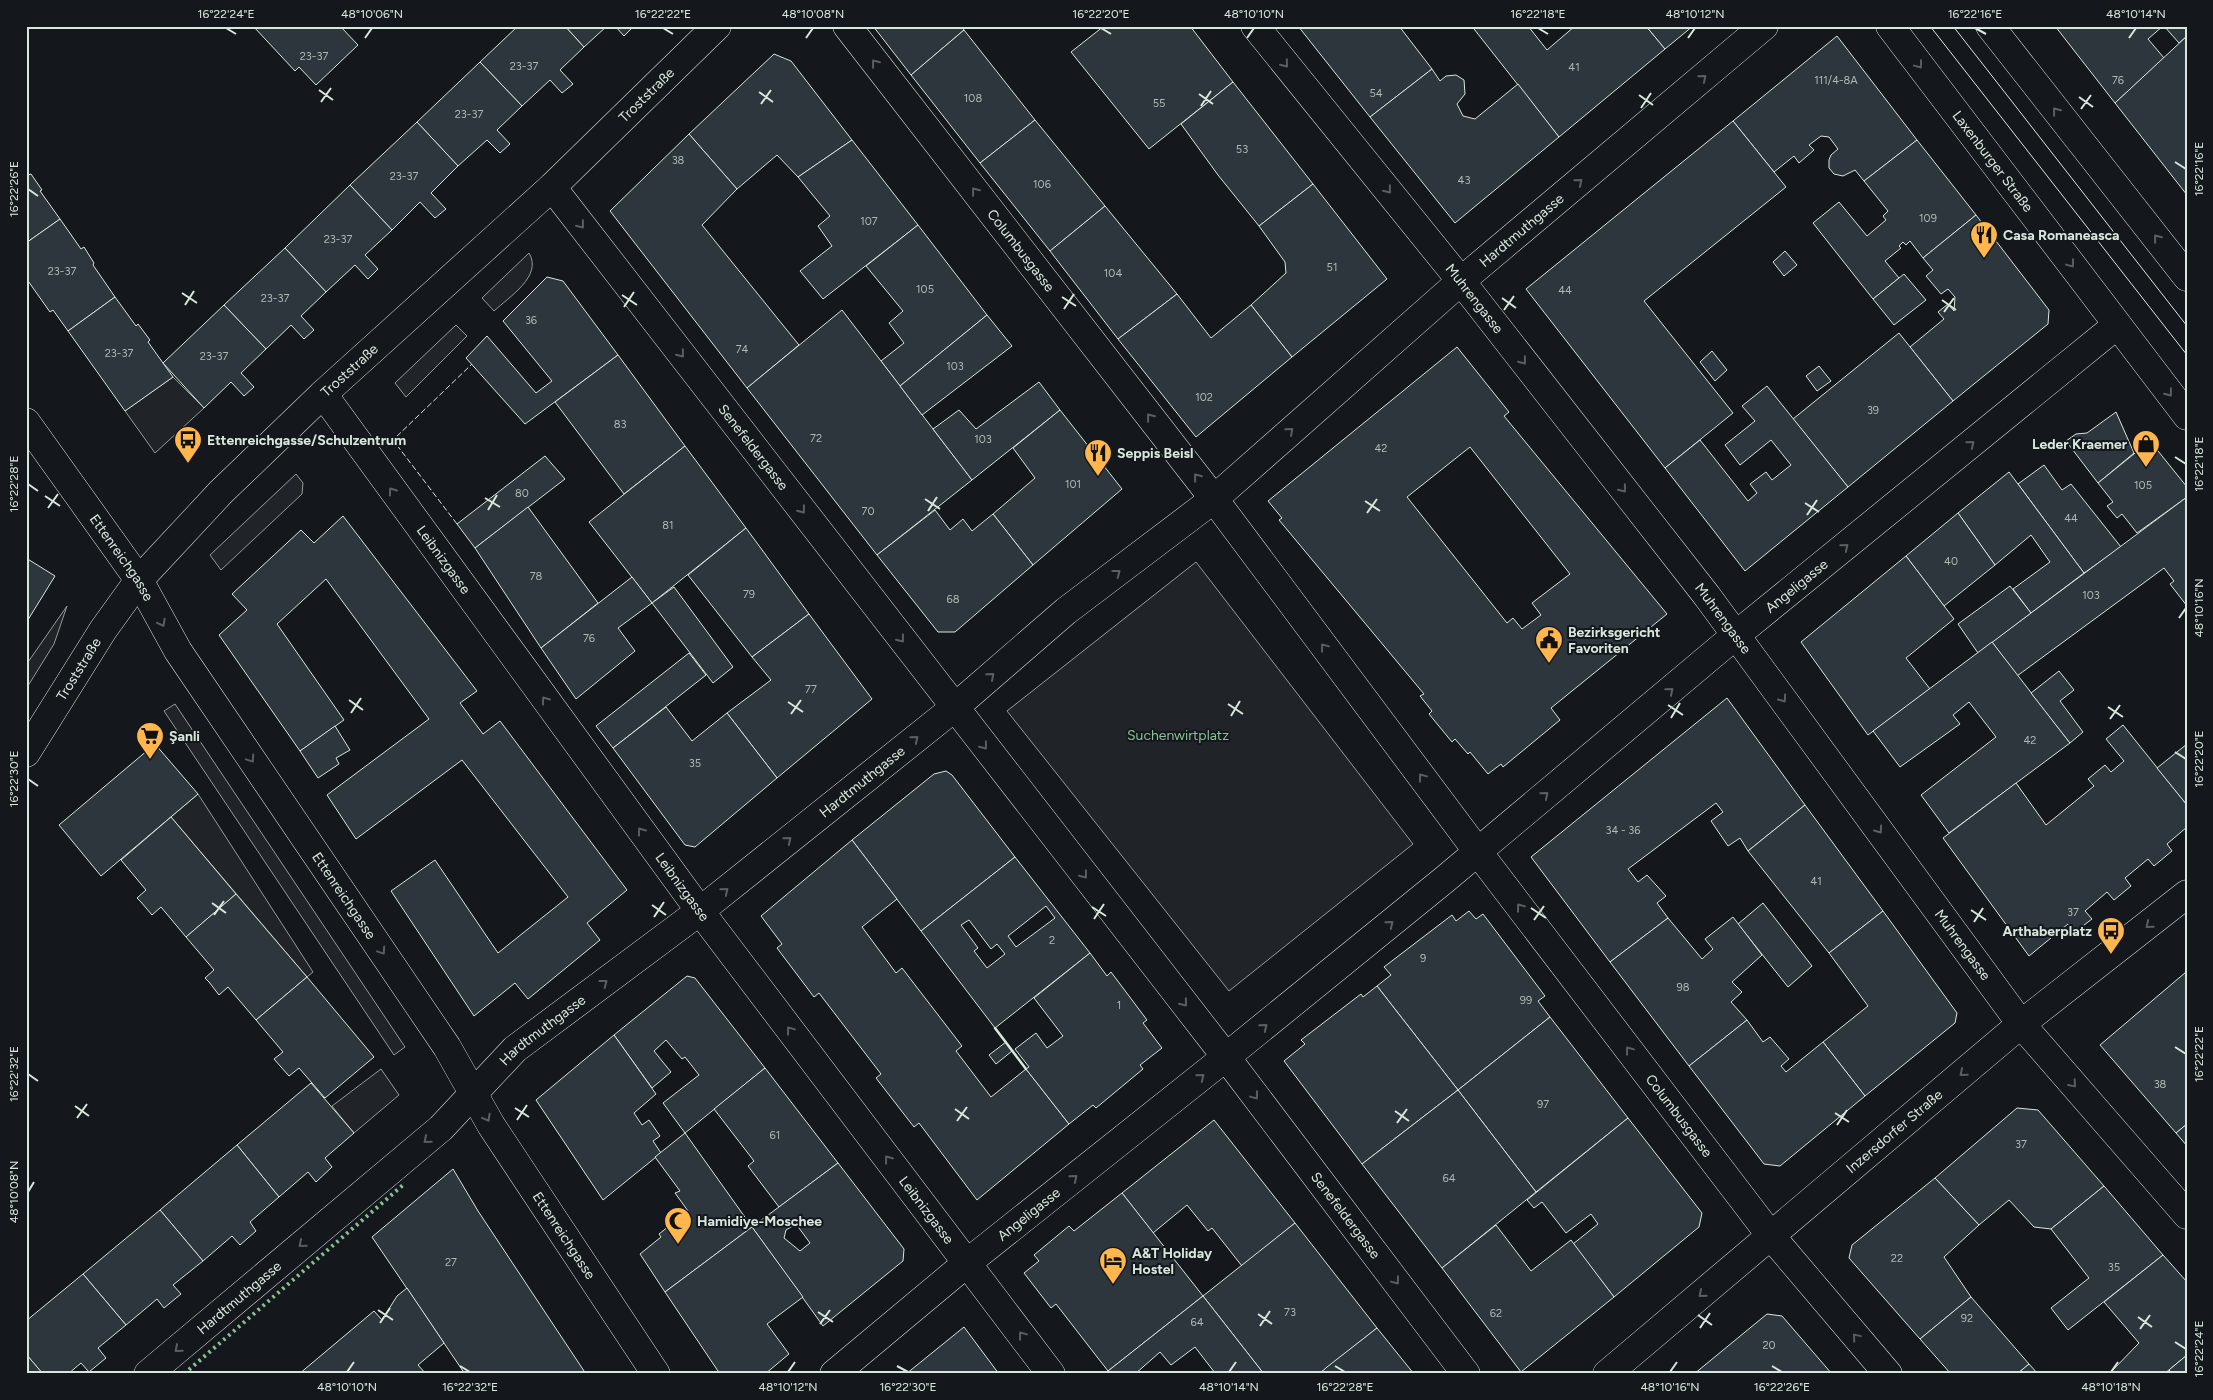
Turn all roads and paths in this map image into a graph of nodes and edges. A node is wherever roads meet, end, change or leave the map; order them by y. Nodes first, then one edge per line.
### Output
1 (717, 26) edge
2 (847, 26) edge
3 (1254, 26) edge
4 (1764, 26) edge
5 (1890, 26) edge
6 (1990, 26) edge
7 (552, 187) junction
8 (2184, 266) edge
9 (1461, 280) junction
10 (2117, 325) junction
11 (323, 394) junction
12 (2187, 416) edge
13 (26, 422) edge
14 (1214, 499) junction
15 (139, 580) junction
16 (1736, 635) junction
17 (954, 708) junction
18 (26, 753) edge
19 (1478, 852) junction
20 (2187, 894) edge
21 (700, 911) junction
22 (2021, 1024) junction
23 (1226, 1057) junction
24 (473, 1093) junction
25 (2187, 1215) edge
26 (1770, 1236) junction
27 (967, 1263) junction
28 (148, 1374) edge
29 (656, 1374) edge
30 (834, 1374) edge
31 (1051, 1374) edge
32 (1466, 1374) edge
33 (1607, 1374) edge
34 (1888, 1374) edge

1 - 7 street, Troststraße
14 -> 2 street, Columbusgasse
3 -> 9 street, Muhrengasse
9 -> 4 street, Hardtmuthgasse
5 -> 10 street, Laxenburger Straße
8 -> 6 street
7 - 11 street, Troststraße
7 -> 17 street, Senefeldergasse
14 -> 9 street, Hardtmuthgasse
9 -> 16 street, Muhrengasse
10 -> 12 street, Laxenburger Straße
16 -> 10 street, Angeligasse
11 - 15 street, Troststraße
21 -> 11 street, Leibnizgasse
13 - 15 street, Ettenreichgasse
17 -> 14 street
19 -> 14 street
15 - 18 street, Troststraße
15 -> 24 street, Ettenreichgasse
19 -> 16 street, Angeligasse
16 -> 22 street, Muhrengasse
21 -> 17 street, Hardtmuthgasse
17 -> 23 street
23 -> 19 street
26 -> 19 street, Columbusgasse
20 -> 22 street, Inzersdorfer Straße
24 -> 21 street, Hardtmuthgasse
27 -> 21 street, Leibnizgasse
22 -> 25 street, Muhrengasse
22 -> 26 street, Inzersdorfer Straße
27 -> 23 street, Angeligasse
23 -> 32 street, Senefeldergasse
24 -> 28 street, Hardtmuthgasse
24 -> 29 street, Ettenreichgasse
26 -> 33 street, Inzersdorfer Straße
34 -> 26 street, Columbusgasse
27 - 30 street, Angeligasse
31 -> 27 street, Leibnizgasse

